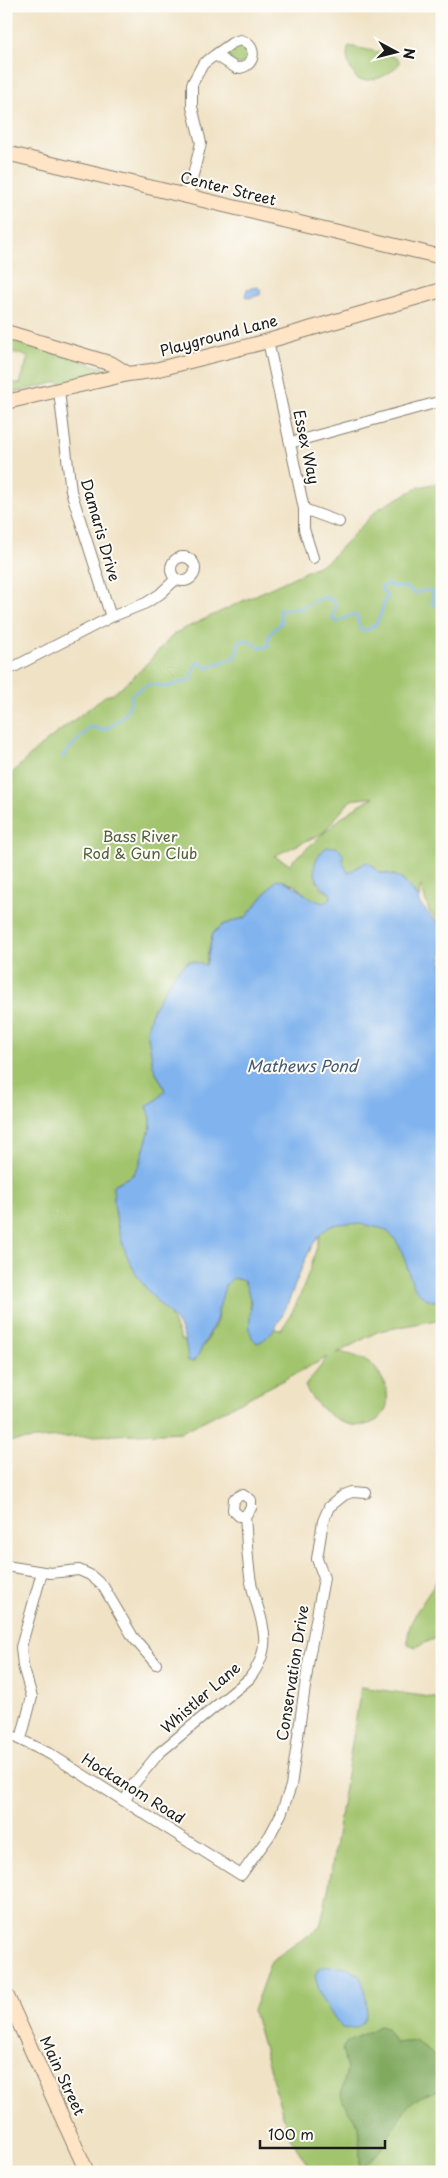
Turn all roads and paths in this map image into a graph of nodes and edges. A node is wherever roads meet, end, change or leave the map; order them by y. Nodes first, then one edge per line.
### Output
1 (215, 54) dead end
2 (6, 153) edge
3 (188, 195) junction
4 (442, 256) edge
5 (442, 290) edge
6 (6, 332) edge
7 (268, 341) junction
8 (128, 374) junction
9 (59, 391) junction
10 (442, 401) edge
11 (6, 402) edge
12 (290, 443) junction
13 (304, 509) junction
14 (339, 522) dead end
15 (313, 558) dead end
16 (176, 578) dead end
17 (111, 617) junction
18 (6, 671) edge
19 (366, 1493) dead end
20 (245, 1516) dead end
21 (6, 1566) edge
22 (42, 1572) junction
23 (156, 1664) dead end
24 (6, 1733) edge
25 (22, 1739) junction
26 (125, 1801) junction
27 (241, 1875) joint
28 (6, 1994) edge
29 (87, 2172) edge

1 - 3 street
2 - 3 street, Center Street
3 - 4 street, Center Street
5 - 7 street, Playground Lane
6 - 8 street
7 - 8 street, Playground Lane
7 - 12 street, Essex Way
8 - 9 street, Playground Lane
9 - 11 street, Playground Lane
9 - 17 street, Damaris Drive
10 - 12 street
12 - 13 street, Essex Way
13 - 14 street
13 - 15 street, Essex Way
16 - 17 street
17 - 18 street
19 - 27 street, Conservation Drive
20 - 26 street, Whistler Lane
21 - 22 street
22 - 23 street
22 - 25 street
24 - 25 street, Hockanom Road
25 - 26 street, Hockanom Road
26 - 27 street, Hockanom Road
28 - 29 street, Main Street

